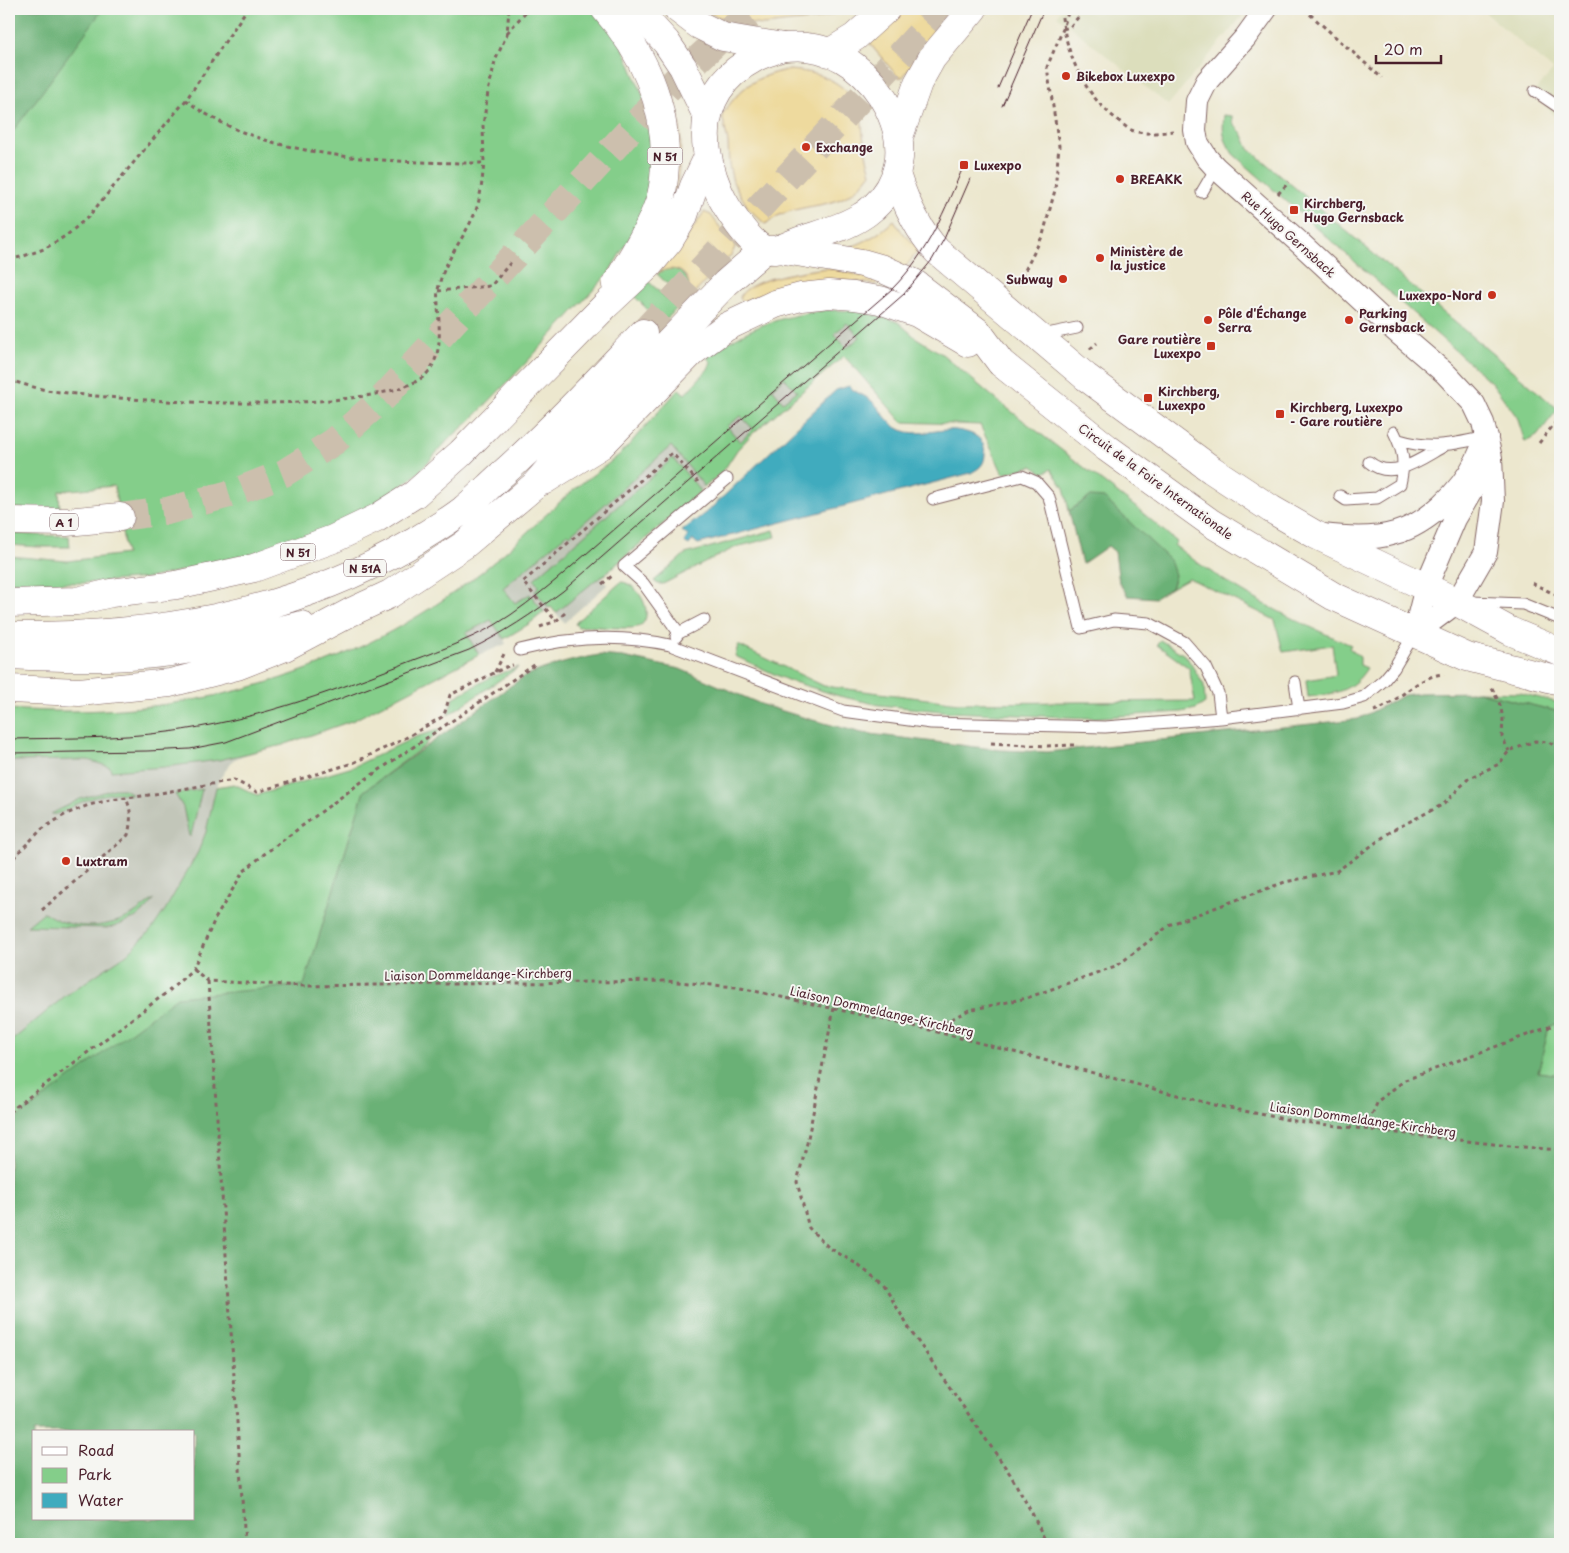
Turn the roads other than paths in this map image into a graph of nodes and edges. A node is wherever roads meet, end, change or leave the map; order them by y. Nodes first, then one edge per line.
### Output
1 (605, 9) edge
2 (636, 9) edge
3 (678, 9) edge
4 (886, 9) edge
5 (973, 9) edge
6 (1266, 9) edge
7 (783, 47) junction
8 (829, 53) junction
9 (1535, 91) dead end
10 (1560, 108) edge
11 (707, 116) junction
12 (899, 137) junction
13 (707, 159) junction
14 (1216, 168) junction
15 (896, 174) junction
16 (1202, 192) dead end
17 (772, 249) junction
18 (604, 306) junction
19 (1077, 328) dead end
20 (1036, 336) junction
21 (1001, 364) junction
22 (1446, 446) junction
23 (1489, 447) junction
24 (1369, 462) dead end
25 (1404, 466) junction
26 (727, 478) dead end
27 (534, 486) junction
28 (1340, 496) dead end
29 (933, 500) dead end
30 (120, 517) tunnel mouth
31 (9, 521) edge
32 (1316, 535) junction
33 (1426, 587) junction
34 (9, 591) edge
35 (110, 593) junction
36 (1457, 602) junction
37 (9, 603) edge
38 (351, 612) junction
39 (9, 616) edge
40 (1560, 619) edge
41 (704, 620) dead end
42 (679, 633) junction
43 (1414, 634) junction
44 (9, 636) edge
45 (670, 645) junction
46 (520, 650) dead end
47 (1560, 652) edge
48 (9, 655) edge
49 (1560, 681) edge
50 (1295, 682) dead end
51 (9, 689) edge
52 (1299, 708) junction
53 (1221, 718) junction

1 - 18 main road, N 51
2 - 11 main road
3 - 7 main road
4 - 8 main road
5 - 12 main road, N 51
6 - 14 street, Rue Hugo Gernsback
7 - 8 main road, N 51
7 - 11 main road, N 51
8 - 12 main road, N 51
9 - 10 lane
11 - 13 main road, N 51
12 - 15 main road, N 51
13 - 17 main road, N 51
13 - 18 main road, N 51
14 - 16 lane
14 - 23 street, Rue Hugo Gernsback
15 - 17 main road, N 51
15 - 20 main road
17 - 21 main road, Circuit de la Foire Internationale
17 - 27 main road, N 51
18 - 35 main road, N 51
19 - 20 lane
20 - 32 main road
21 - 27 main road
21 - 43 main road, Circuit de la Foire Internationale
22 - 23 lane
22 - 25 lane
22 - 25 lane
23 - 32 street
23 - 33 street
23 - 36 street, Rue Hugo Gernsback
24 - 25 lane
25 - 28 lane
26 - 42 lane
27 - 38 main road, N 51
29 - 53 lane
30 - 31 main road, A 1
32 - 33 main road
33 - 36 main road
33 - 43 street
34 - 35 main road
35 - 37 main road, N 51
36 - 40 lane
36 - 43 street, Rue Hugo Gernsback
36 - 47 main road
38 - 48 main road, N 51
38 - 51 main road, N 51
39 - 44 main road, N 51A
41 - 42 lane
42 - 45 lane
43 - 49 main road, Circuit de la Foire Internationale
43 - 52 lane
45 - 46 lane
45 - 53 lane
50 - 52 lane
52 - 53 lane

